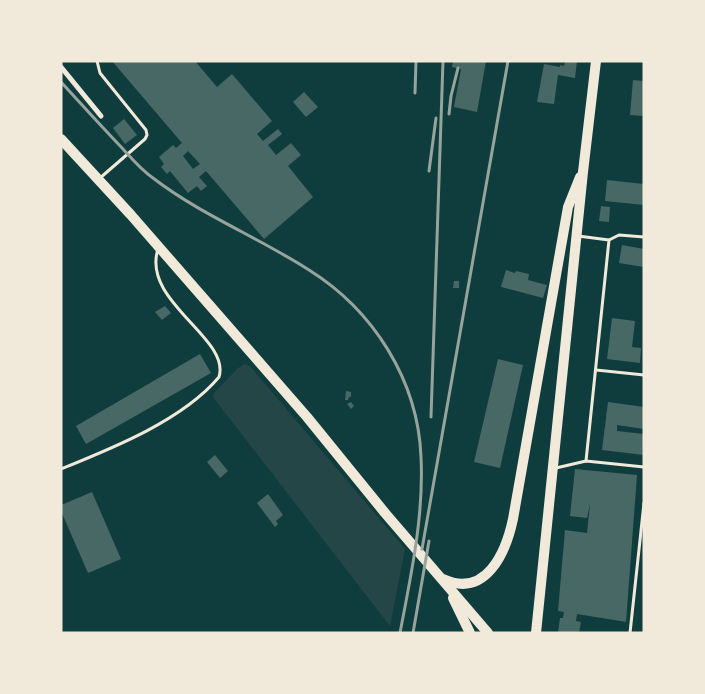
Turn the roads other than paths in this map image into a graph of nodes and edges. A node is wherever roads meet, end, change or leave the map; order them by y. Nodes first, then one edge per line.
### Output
1 (97, 61) edge
2 (596, 61) edge
3 (61, 67) edge
4 (102, 116) dead end
5 (61, 139) edge
6 (583, 172) junction
7 (98, 180) junction
8 (577, 236) junction
9 (644, 237) edge
10 (609, 240) junction
11 (158, 246) junction
12 (596, 370) junction
13 (644, 375) edge
14 (586, 461) junction
15 (644, 467) edge
16 (553, 469) junction
17 (61, 470) edge
18 (644, 503) edge
19 (443, 580) junction
20 (470, 633) edge
21 (488, 633) edge
22 (536, 633) edge
23 (630, 633) edge

1 - 7 lane
2 - 6 main road
3 - 4 street
5 - 7 main road
6 - 8 main road
6 - 19 main road
7 - 11 main road
8 - 10 lane
8 - 16 main road
9 - 10 lane
10 - 12 lane
11 - 17 lane
11 - 19 main road
12 - 13 lane
12 - 14 lane
14 - 15 lane
14 - 16 lane
16 - 22 main road
18 - 23 lane
19 - 20 main road
19 - 21 main road

